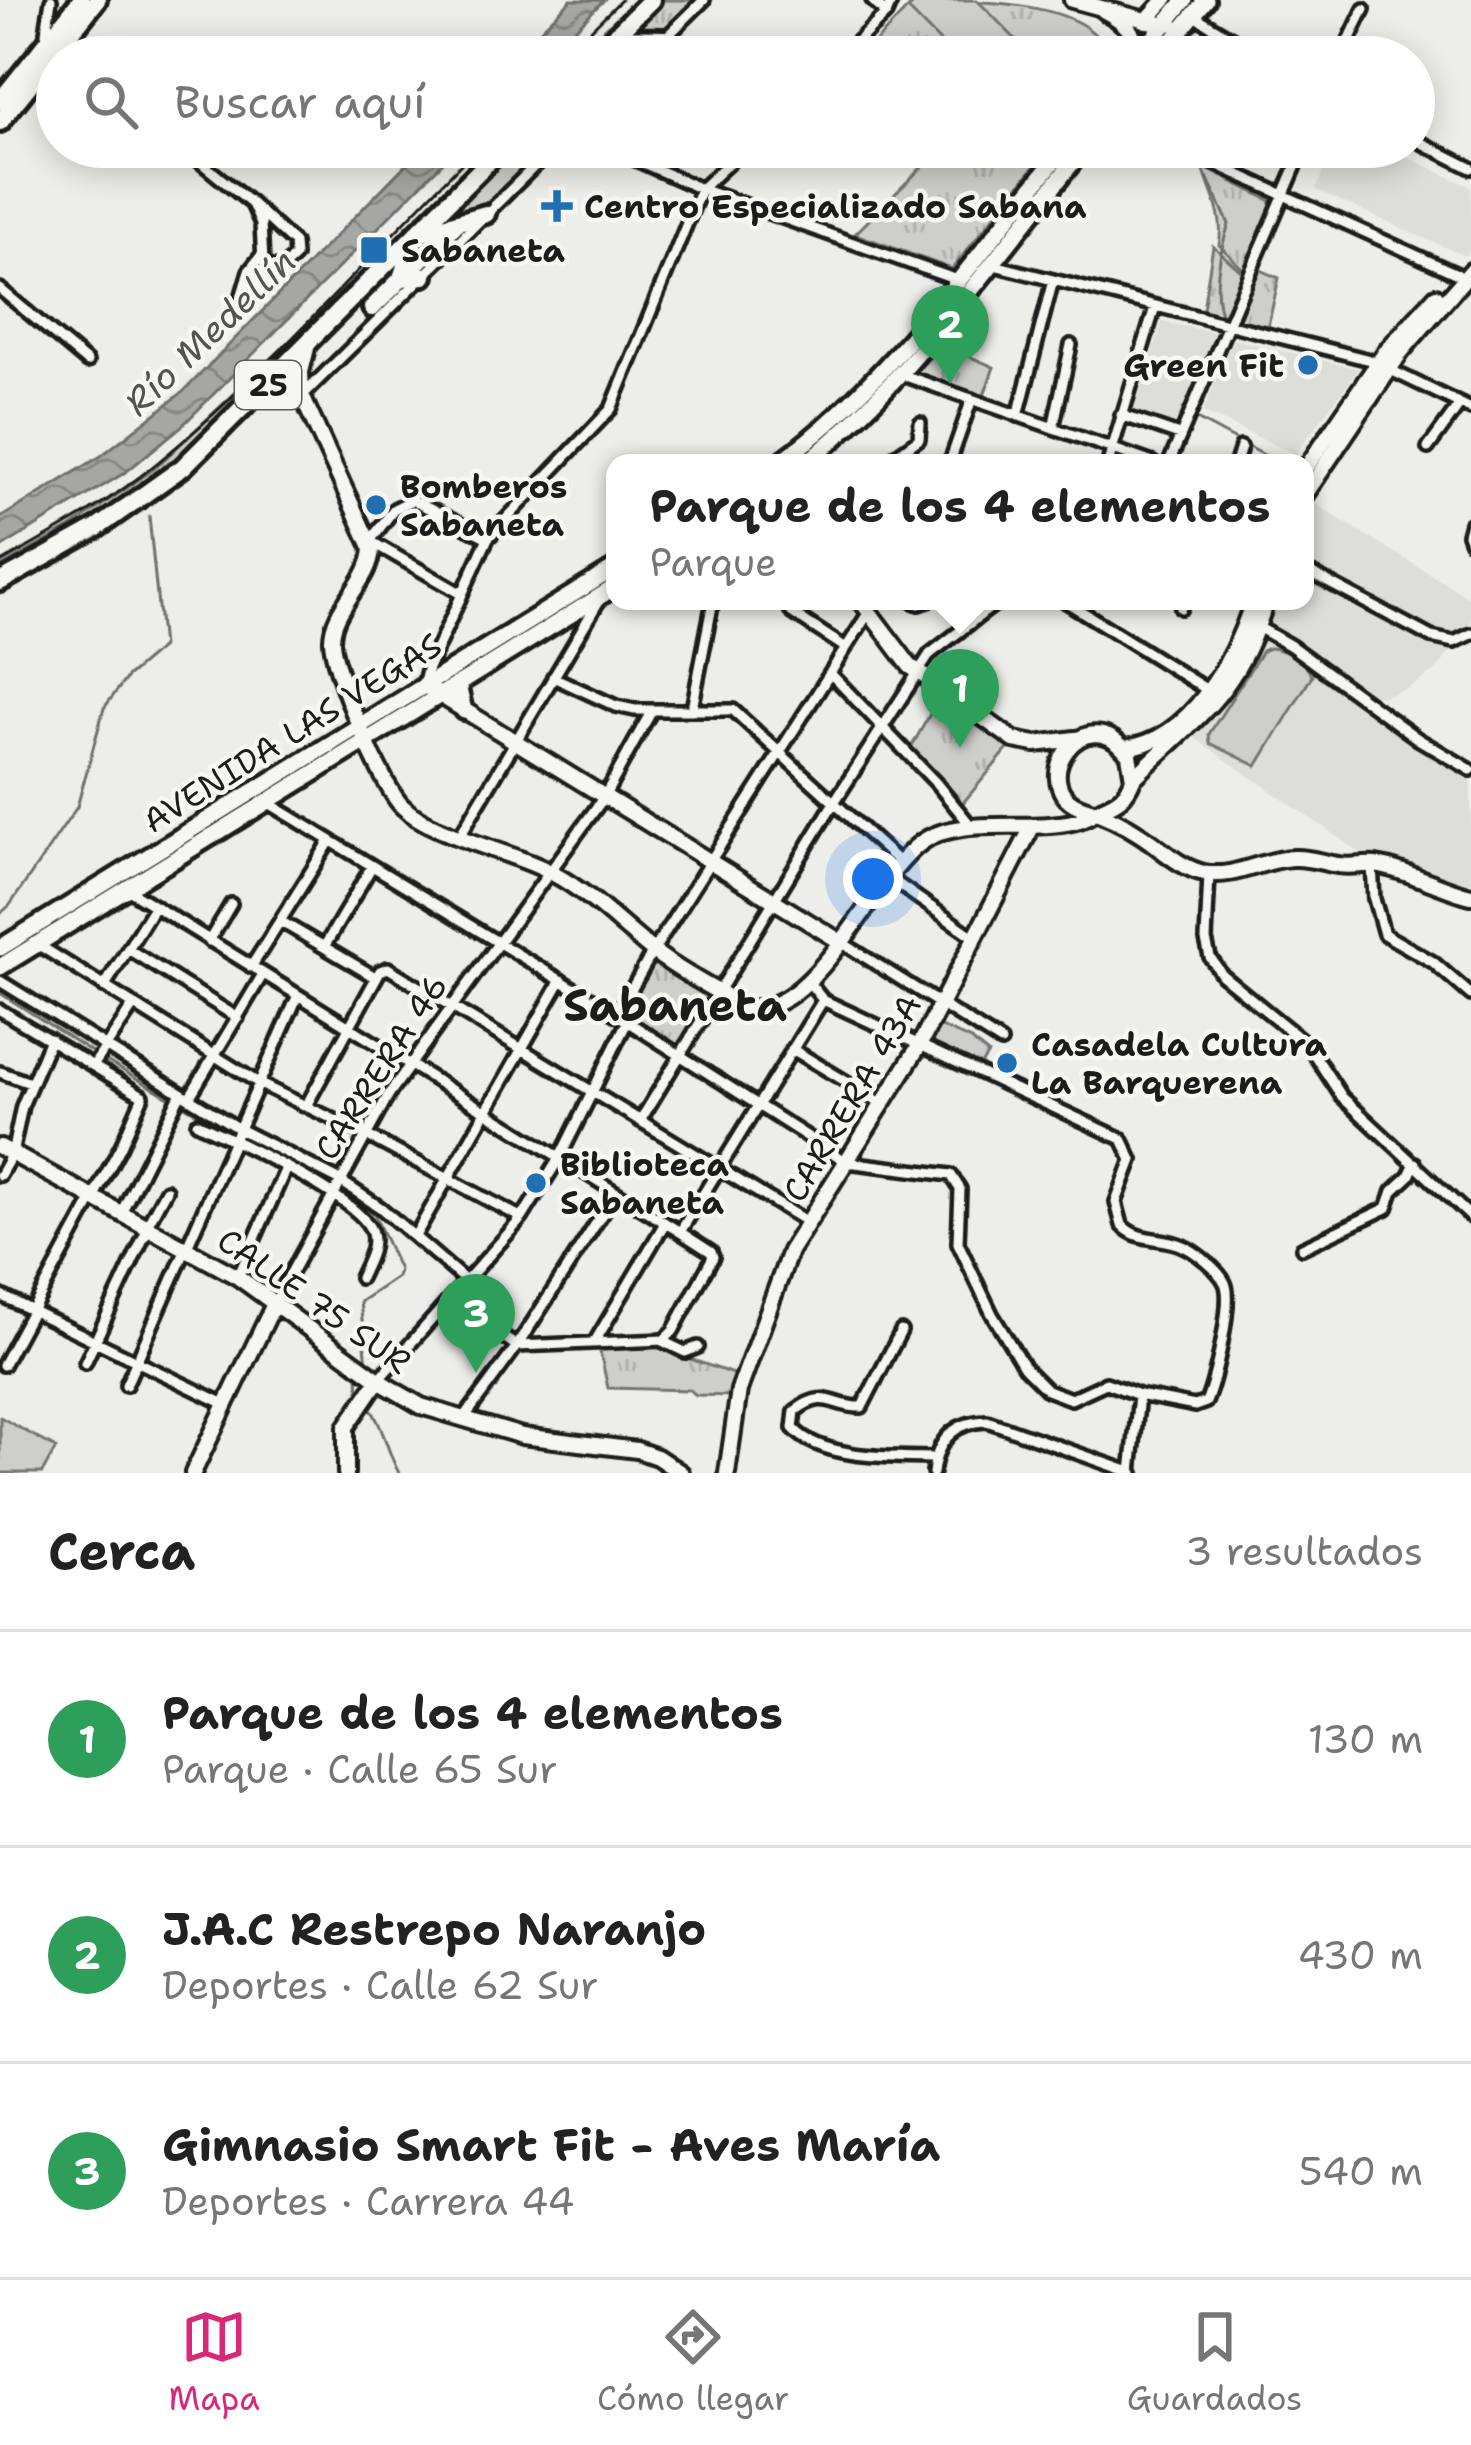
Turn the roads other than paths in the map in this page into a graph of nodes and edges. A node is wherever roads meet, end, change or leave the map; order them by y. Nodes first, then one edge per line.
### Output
1 (51, 0) edge
2 (81, 0) edge
3 (97, 0) edge
4 (651, 0) edge
5 (704, 0) edge
6 (872, 0) edge
7 (892, 0) edge
8 (1072, 0) edge
9 (1165, 0) edge
10 (1206, 0) edge
11 (1190, 5) edge
12 (1364, 9) dead end
13 (1104, 10) junction
14 (886, 14) junction
15 (1155, 23) junction
16 (52, 36) edge
17 (65, 36) edge
18 (69, 36) edge
19 (615, 36) edge
20 (667, 36) edge
21 (863, 36) edge
22 (1133, 36) edge
23 (1155, 36) edge
24 (1166, 36) edge
25 (1234, 36) edge
26 (1351, 36) edge
27 (36, 69) edge
28 (36, 78) edge
29 (0, 101) edge
30 (0, 122) edge
31 (1435, 150) edge
32 (207, 168) edge
33 (482, 168) edge
34 (533, 168) edge
35 (654, 168) edge
36 (724, 168) edge
37 (1050, 168) edge
38 (1066, 168) edge
39 (1224, 168) edge
40 (1296, 168) edge
41 (1471, 168) edge
42 (701, 189) junction
43 (1284, 197) junction
44 (252, 205) junction
45 (486, 214) junction
46 (458, 222) junction
47 (416, 234) junction
48 (260, 256) junction
49 (1471, 258) edge
50 (981, 262) junction
51 (1464, 272) edge
52 (424, 276) junction
53 (401, 278) junction
54 (956, 280) junction
55 (1053, 280) junction
56 (0, 290) edge
57 (241, 298) dead end
58 (344, 307) junction
59 (392, 307) junction
60 (1155, 307) junction
61 (372, 308) junction
62 (928, 314) junction
63 (1226, 326) junction
64 (308, 344) junction
65 (1071, 345) dead end
66 (87, 362) dead end
67 (1384, 366) junction
68 (898, 374) junction
69 (277, 376) junction
70 (302, 396) junction
71 (972, 399) junction
72 (1465, 406) edge
73 (1121, 415) junction
74 (1018, 416) junction
75 (920, 423) dead end
76 (1054, 428) junction
77 (1180, 435) junction
78 (1241, 447) dead end
79 (1428, 448) dead end
80 (1113, 449) junction
81 (789, 454) edge
82 (817, 454) edge
83 (898, 454) edge
84 (953, 454) edge
85 (1111, 454) edge
86 (1127, 454) edge
87 (1173, 454) edge
88 (1239, 454) edge
89 (1314, 457) edge
90 (1314, 480) edge
91 (1471, 523) edge
92 (488, 538) junction
93 (370, 541) junction
94 (1471, 542) edge
95 (606, 574) edge
96 (1314, 575) edge
97 (0, 582) edge
98 (606, 593) edge
99 (462, 594) junction
100 (606, 595) edge
101 (711, 610) edge
102 (863, 610) edge
103 (868, 610) edge
104 (986, 610) edge
105 (1079, 610) edge
106 (1250, 610) edge
107 (1263, 610) edge
108 (791, 612) dead end
109 (1258, 627) junction
110 (1471, 634) edge
111 (846, 648) junction
112 (919, 671) junction
113 (830, 673) junction
114 (554, 677) junction
115 (458, 685) junction
116 (424, 686) junction
117 (1209, 691) junction
118 (440, 696) junction
119 (692, 709) junction
120 (464, 711) junction
121 (651, 712) junction
122 (882, 729) junction
123 (363, 734) junction
124 (1080, 738) junction
125 (515, 742) junction
126 (1124, 748) junction
127 (779, 752) junction
128 (1471, 770) edge
129 (1132, 779) junction
130 (604, 796) junction
131 (267, 802) junction
132 (833, 804) junction
133 (1098, 810) junction
134 (1032, 827) junction
135 (974, 829) junction
136 (459, 837) junction
137 (330, 841) junction
138 (710, 861) junction
139 (899, 862) junction
140 (1372, 865) junction
141 (372, 866) junction
142 (544, 873) junction
143 (1209, 874) junction
144 (889, 877) junction
145 (127, 889) junction
146 (1471, 896) edge
147 (774, 901) junction
148 (231, 904) dead end
149 (154, 907) junction
150 (280, 921) junction
151 (975, 938) junction
152 (209, 941) junction
153 (841, 942) junction
154 (499, 943) junction
155 (37, 944) junction
156 (324, 947) junction
157 (0, 948) edge
158 (128, 949) junction
159 (653, 951) junction
160 (0, 967) edge
161 (251, 967) junction
162 (263, 974) junction
163 (375, 977) junction
164 (561, 980) junction
165 (0, 981) edge
166 (810, 984) junction
167 (104, 987) junction
168 (718, 991) junction
169 (298, 995) junction
170 (1471, 995) edge
171 (823, 1000) junction
172 (942, 1002) junction
173 (134, 1006) junction
174 (449, 1006) junction
175 (0, 1010) edge
176 (238, 1018) junction
177 (622, 1018) junction
178 (346, 1025) junction
179 (50, 1040) junction
180 (1001, 1042) dead end
181 (919, 1046) junction
182 (792, 1049) junction
183 (522, 1050) junction
184 (680, 1055) junction
185 (99, 1057) junction
186 (214, 1057) junction
187 (409, 1064) junction
188 (0, 1072) edge
189 (30, 1083) junction
190 (260, 1084) junction
191 (593, 1093) junction
192 (183, 1096) junction
193 (883, 1104) junction
194 (758, 1105) junction
195 (306, 1106) junction
196 (487, 1111) junction
197 (640, 1121) junction
198 (196, 1123) dead end
199 (364, 1134) junction
200 (237, 1135) junction
201 (6, 1151) edge
202 (560, 1157) junction
203 (847, 1162) junction
204 (1415, 1163) junction
205 (286, 1168) junction
206 (719, 1168) junction
207 (0, 1175) edge
208 (448, 1181) junction
209 (336, 1188) junction
210 (166, 1190) dead end
211 (615, 1194) junction
212 (92, 1199) junction
213 (120, 1215) junction
214 (1471, 1217) edge
215 (522, 1218) junction
216 (665, 1223) junction
217 (809, 1223) junction
218 (147, 1228) junction
219 (680, 1232) junction
220 (416, 1236) junction
221 (188, 1248) junction
222 (1302, 1248) dead end
223 (238, 1276) junction
224 (360, 1278) dead end
225 (468, 1283) junction
226 (0, 1295) edge
227 (275, 1302) junction
228 (450, 1302) junction
229 (32, 1310) junction
230 (901, 1331) dead end
231 (96, 1339) junction
232 (663, 1340) junction
233 (594, 1343) junction
234 (517, 1346) junction
235 (698, 1347) dead end
236 (138, 1359) junction
237 (85, 1363) dead end
238 (3, 1366) dead end
239 (380, 1379) junction
240 (126, 1385) dead end
241 (1139, 1395) junction
242 (227, 1405) junction
243 (463, 1419) junction
244 (935, 1458) junction
245 (193, 1473) edge
246 (346, 1473) edge
247 (681, 1473) edge
248 (728, 1473) edge
249 (933, 1473) edge
250 (1132, 1473) edge

1 - 16 street
2 - 17 highway
3 - 18 highway
4 - 19 highway
5 - 20 street
6 - 14 street
7 - 14 street
8 - 13 street
9 - 15 street
10 - 11 main road
11 - 15 main road
11 - 24 main road
11 - 25 street
12 - 26 street
13 - 15 street
13 - 22 main road
14 - 21 street
15 - 23 main road
27 - 29 highway
28 - 30 highway
31 - 41 street
32 - 44 street
33 - 47 highway, 25
34 - 45 street
35 - 42 street
36 - 42 street
37 - 50 main road
38 - 50 main road
39 - 43 street
40 - 43 street
42 - 54 street
42 - 92 street
43 - 51 street
43 - 63 street
44 - 48 street
44 - 48 street
45 - 46 highway
45 - 52 street
46 - 47 highway
46 - 53 highway
47 - 53 highway
47 - 58 highway, 25
48 - 57 street
49 - 51 street
50 - 54 main road
50 - 55 street
50 - 68 main road
51 - 67 street
52 - 53 highway
52 - 59 street
53 - 61 highway
54 - 62 main road
55 - 60 street
55 - 74 street
56 - 66 street
58 - 61 highway
58 - 64 highway, 25
59 - 61 highway
59 - 70 street
60 - 63 street
60 - 73 street
62 - 68 street
62 - 81 main road
63 - 67 street
63 - 77 street
64 - 69 highway, 25
64 - 70 street
65 - 76 street
67 - 72 street
67 - 89 street
67 - 90 street
68 - 71 street
68 - 82 main road
69 - 70 street
69 - 97 highway, 25
70 - 93 street
71 - 74 street
71 - 84 street
72 - 79 street
73 - 77 street
73 - 80 street
74 - 76 street
75 - 83 street
76 - 80 street
77 - 87 street
78 - 88 street
80 - 85 street
80 - 86 street
91 - 94 street
92 - 93 street
92 - 99 street
93 - 99 street
93 - 123 street
95 - 116 main road, AVENIDA LAS VEGAS
96 - 110 street
98 - 115 main road, AVENIDA LAS VEGAS
99 - 116 street
100 - 114 street
101 - 119 street
102 - 111 street
103 - 112 street
104 - 112 street
105 - 117 street
106 - 117 street
107 - 109 street
108 - 111 street
109 - 128 street
109 - 129 street
111 - 113 street
112 - 122 street
112 - 124 street
113 - 122 street
113 - 127 street
114 - 121 street
114 - 125 street
115 - 118 main road, AVENIDA LAS VEGAS
115 - 120 main road
116 - 118 street
116 - 123 main road, AVENIDA LAS VEGAS
117 - 126 street
118 - 120 street
118 - 123 main road, AVENIDA LAS VEGAS
119 - 121 street
119 - 127 street
120 - 125 street
121 - 130 street, CARRERA 46
122 - 132 street
122 - 135 street
123 - 131 main road, AVENIDA LAS VEGAS
123 - 136 street
123 - 157 main road, AVENIDA LAS VEGAS
124 - 126 street
124 - 133 street
125 - 130 street
125 - 136 street
126 - 129 street
127 - 132 street
127 - 138 street
129 - 133 street
130 - 138 street
130 - 142 street, CARRERA 46
131 - 137 street
131 - 145 main road, AVENIDA LAS VEGAS
132 - 139 street
132 - 147 street
133 - 134 street
133 - 143 street
134 - 135 street
134 - 151 street, CARRERA 43A
135 - 139 street
136 - 142 street
137 - 141 street
137 - 150 street
138 - 147 street
138 - 159 street
139 - 144 street
140 - 143 street
140 - 146 street
140 - 170 street
141 - 154 street
141 - 156 street
142 - 154 street, CARRERA 46
142 - 159 street
143 - 204 street
144 - 151 street
144 - 153 street
145 - 149 street
145 - 155 main road, AVENIDA LAS VEGAS
147 - 153 street
147 - 168 street
148 - 152 street
149 - 152 street
149 - 158 street
150 - 156 street
150 - 161 street
151 - 172 street, CARRERA 43A
152 - 161 street
153 - 166 street
153 - 172 street
154 - 164 street
154 - 174 street, CARRERA 46
155 - 160 main road, AVENIDA LAS VEGAS
155 - 167 street
156 - 163 street
158 - 167 street
158 - 176 street
159 - 168 street
159 - 177 street
161 - 162 street
162 - 169 street
162 - 176 street
163 - 174 street
163 - 178 street
164 - 177 street
164 - 183 street
165 - 185 street
166 - 168 street
166 - 171 street
167 - 173 street
168 - 184 street
169 - 178 street
169 - 190 street
171 - 181 street
171 - 182 street
172 - 180 street
172 - 181 street, CARRERA 43A
173 - 185 street
173 - 186 street
174 - 183 street
174 - 187 street, CARRERA 46
175 - 179 street
176 - 186 street
177 - 184 street
177 - 191 street
178 - 187 street
178 - 195 street
179 - 185 street
179 - 189 street
181 - 193 street, CARRERA 43A
181 - 241 street
182 - 193 street
182 - 194 street
183 - 191 street
183 - 196 street
184 - 194 street
184 - 197 street
185 - 192 street
185 - 212 street
186 - 190 street
186 - 192 street
187 - 196 street
187 - 199 street, CARRERA 46
188 - 189 street
189 - 201 street
190 - 195 street
190 - 200 street
191 - 197 street
191 - 202 street
192 - 200 street
192 - 213 street
193 - 203 street, CARRERA 43A
194 - 203 street
194 - 206 street
195 - 199 street
196 - 202 street
196 - 208 street
197 - 206 street
198 - 200 street
199 - 208 street
199 - 209 street, CARRERA 46
200 - 205 street
200 - 209 street
200 - 221 street
201 - 207 street
201 - 212 street, CALLE 75 SUR
202 - 211 street
202 - 215 street
203 - 217 street, CARRERA 43A
203 - 241 street
204 - 214 street
204 - 222 street
205 - 209 street
205 - 223 street
206 - 217 street
206 - 219 street
208 - 215 street
208 - 220 street
209 - 220 street
209 - 224 street
209 - 227 street, CARRERA 46
210 - 218 street
211 - 216 street
211 - 234 street
212 - 213 street, CALLE 75 SUR
212 - 229 street
213 - 218 street, CALLE 75 SUR
215 - 225 street
216 - 219 street
216 - 233 street
217 - 248 street, CARRERA 43A
218 - 221 street, CALLE 75 SUR
218 - 231 street
219 - 232 street
220 - 225 street
221 - 223 street, CALLE 75 SUR
221 - 236 street
223 - 227 street, CALLE 75 SUR
225 - 228 street
226 - 229 street
227 - 239 street, CALLE 75 SUR
227 - 242 street, CARRERA 46
228 - 234 street
228 - 239 street
229 - 231 street
229 - 238 street
230 - 244 street
231 - 236 street
231 - 237 street
232 - 233 street
232 - 235 street
233 - 234 street
234 - 243 street
236 - 240 street
236 - 242 street
239 - 243 street, CALLE 75 SUR
239 - 246 street
241 - 250 street
242 - 245 street, CARRERA 46
243 - 247 street, CALLE 75 SUR
244 - 249 street
244 - 250 street

